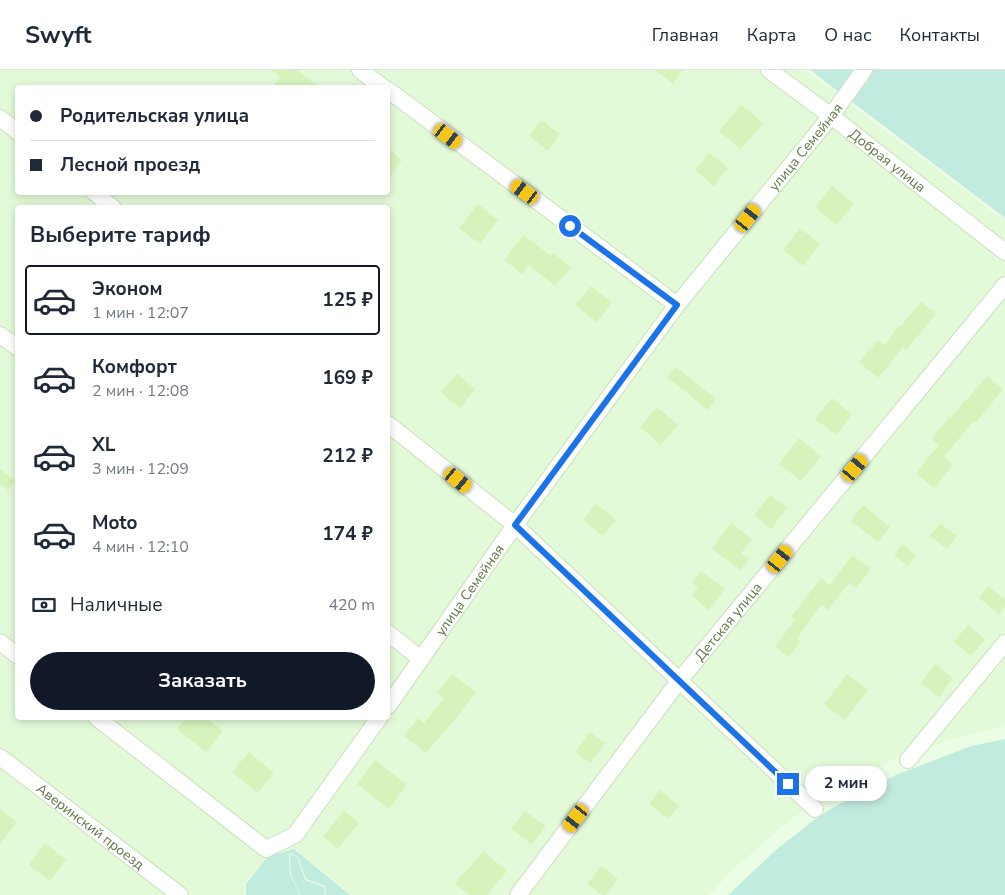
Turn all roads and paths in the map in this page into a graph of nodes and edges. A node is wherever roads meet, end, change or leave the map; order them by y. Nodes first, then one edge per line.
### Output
1 (360, 70) edge
2 (769, 70) edge
3 (864, 70) edge
4 (380, 85) edge
5 (390, 91) edge
6 (831, 116) junction
7 (0, 118) edge
8 (15, 130) edge
9 (98, 195) edge
10 (109, 205) edge
11 (1005, 252) edge
12 (1005, 285) edge
13 (677, 305) junction
14 (0, 335) edge
15 (15, 346) edge
16 (390, 426) edge
17 (515, 525) junction
18 (390, 635) edge
19 (0, 642) edge
20 (1005, 643) edge
21 (15, 654) edge
22 (421, 659) junction
23 (679, 681) junction
24 (390, 703) edge
25 (100, 720) edge
26 (378, 720) edge
27 (0, 757) edge
28 (908, 760) dead end
29 (816, 809) dead end
30 (180, 895) edge
31 (518, 895) edge

1 - 4 street
2 - 6 street, Добрая улица
3 - 6 street, улица Семейная
5 - 13 street
6 - 11 street, Добрая улица
6 - 13 street, улица Семейная
7 - 8 street
9 - 10 street
12 - 23 street, Детская улица
13 - 17 street, улица Семейная
14 - 15 street
16 - 17 street
17 - 22 street, улица Семейная
17 - 23 street
18 - 22 street
19 - 21 street
20 - 28 street
22 - 24 street, улица Семейная
23 - 29 street
23 - 31 street, Детская улица
25 - 26 street
27 - 30 street, Аверинский проезд

